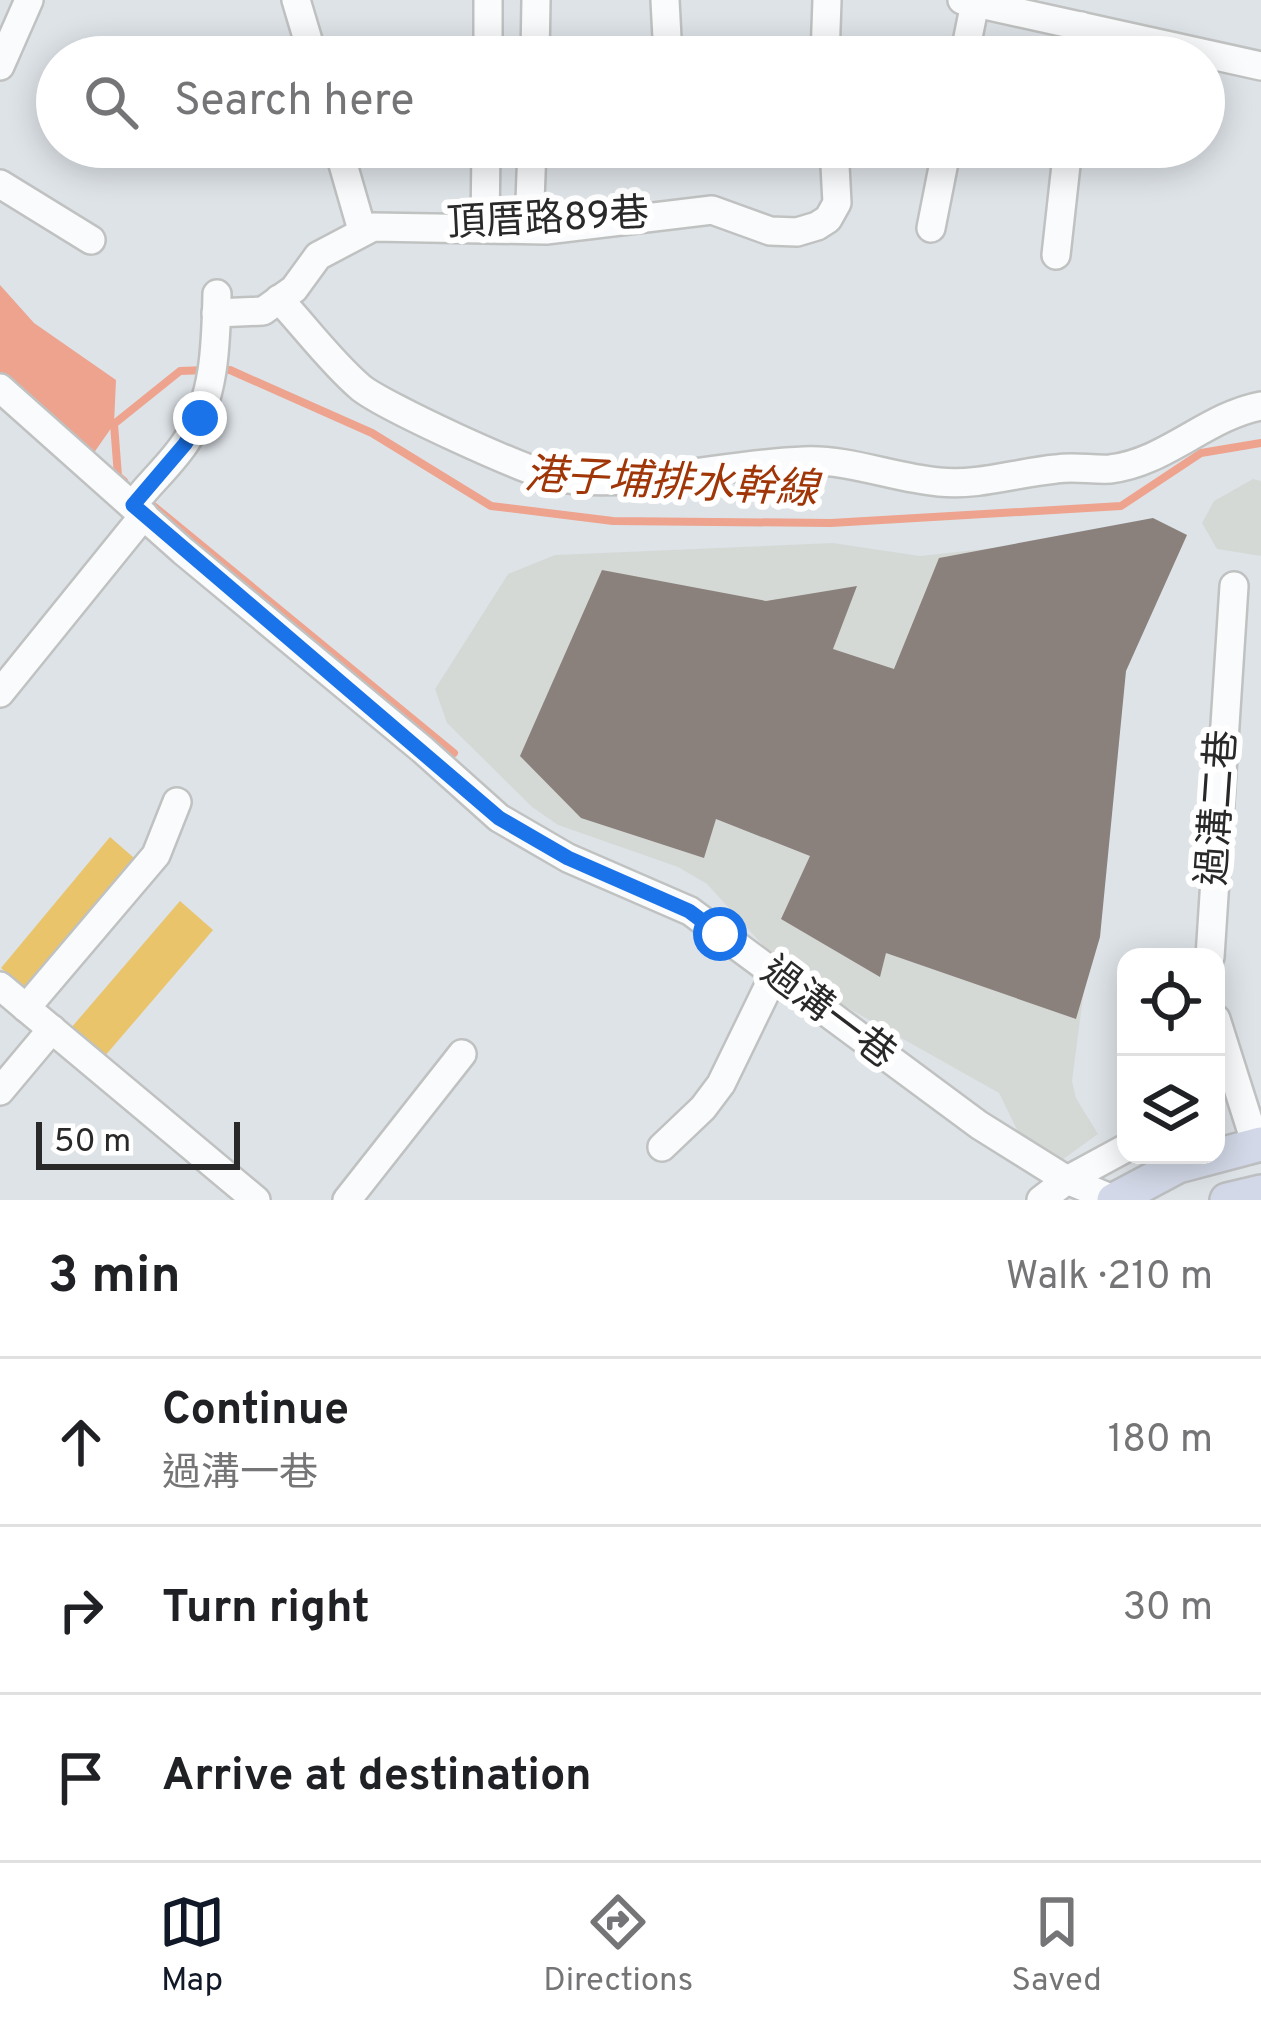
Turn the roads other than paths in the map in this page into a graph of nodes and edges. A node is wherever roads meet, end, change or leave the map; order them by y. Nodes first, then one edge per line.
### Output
1 (29, 0) edge
2 (296, 0) edge
3 (488, 0) edge
4 (536, 0) edge
5 (665, 0) edge
6 (827, 0) edge
7 (969, 1) edge
8 (1081, 26) junction
9 (307, 36) edge
10 (488, 36) edge
11 (535, 36) edge
12 (667, 36) edge
13 (826, 36) edge
14 (966, 36) edge
15 (1080, 36) edge
16 (1126, 36) edge
17 (1225, 58) edge
18 (0, 66) edge
19 (1261, 66) edge
20 (344, 168) edge
21 (486, 168) edge
22 (531, 168) edge
23 (835, 168) edge
24 (943, 168) edge
25 (1066, 168) edge
26 (0, 184) edge
27 (485, 228) junction
28 (931, 228) dead end
29 (529, 229) junction
30 (362, 230) junction
31 (91, 240) dead end
32 (1056, 255) dead end
33 (279, 299) junction
34 (0, 388) edge
35 (1261, 406) edge
36 (139, 505) junction
37 (1234, 586) dead end
38 (0, 693) edge
39 (177, 802) dead end
40 (1211, 948) edge
41 (774, 975) junction
42 (0, 986) edge
43 (26, 1008) junction
44 (52, 1029) junction
45 (1225, 1040) edge
46 (462, 1054) dead end
47 (0, 1091) edge
48 (1252, 1102) edge
49 (1258, 1145) edge
50 (662, 1148) dead end
51 (1117, 1153) edge
52 (1067, 1180) junction
53 (1261, 1192) edge
54 (256, 1200) edge
55 (347, 1200) edge
56 (1041, 1200) edge
57 (1115, 1200) edge
58 (1227, 1200) edge

1 - 18 street
2 - 9 street
3 - 10 street
4 - 11 street
5 - 12 street
6 - 13 street
7 - 8 street
7 - 14 street
8 - 15 street
8 - 16 street
17 - 19 street
20 - 30 street
21 - 27 street
22 - 29 street
23 - 29 street, 頂厝路89巷
24 - 28 street
25 - 32 street
26 - 31 street
27 - 29 street, 頂厝路89巷
27 - 30 street, 頂厝路89巷
30 - 33 street
33 - 35 street
33 - 36 street
34 - 36 street, 過溝一巷
36 - 38 street
36 - 41 street, 過溝一巷
37 - 40 street, 過溝二巷
39 - 43 street
41 - 50 street
41 - 52 street, 過溝一巷
42 - 43 street
43 - 44 street
44 - 47 street
44 - 54 street
45 - 48 street
46 - 55 street
48 - 49 street
49 - 57 main road
51 - 52 street
52 - 56 street
52 - 57 street, 過溝一巷
53 - 58 main road

